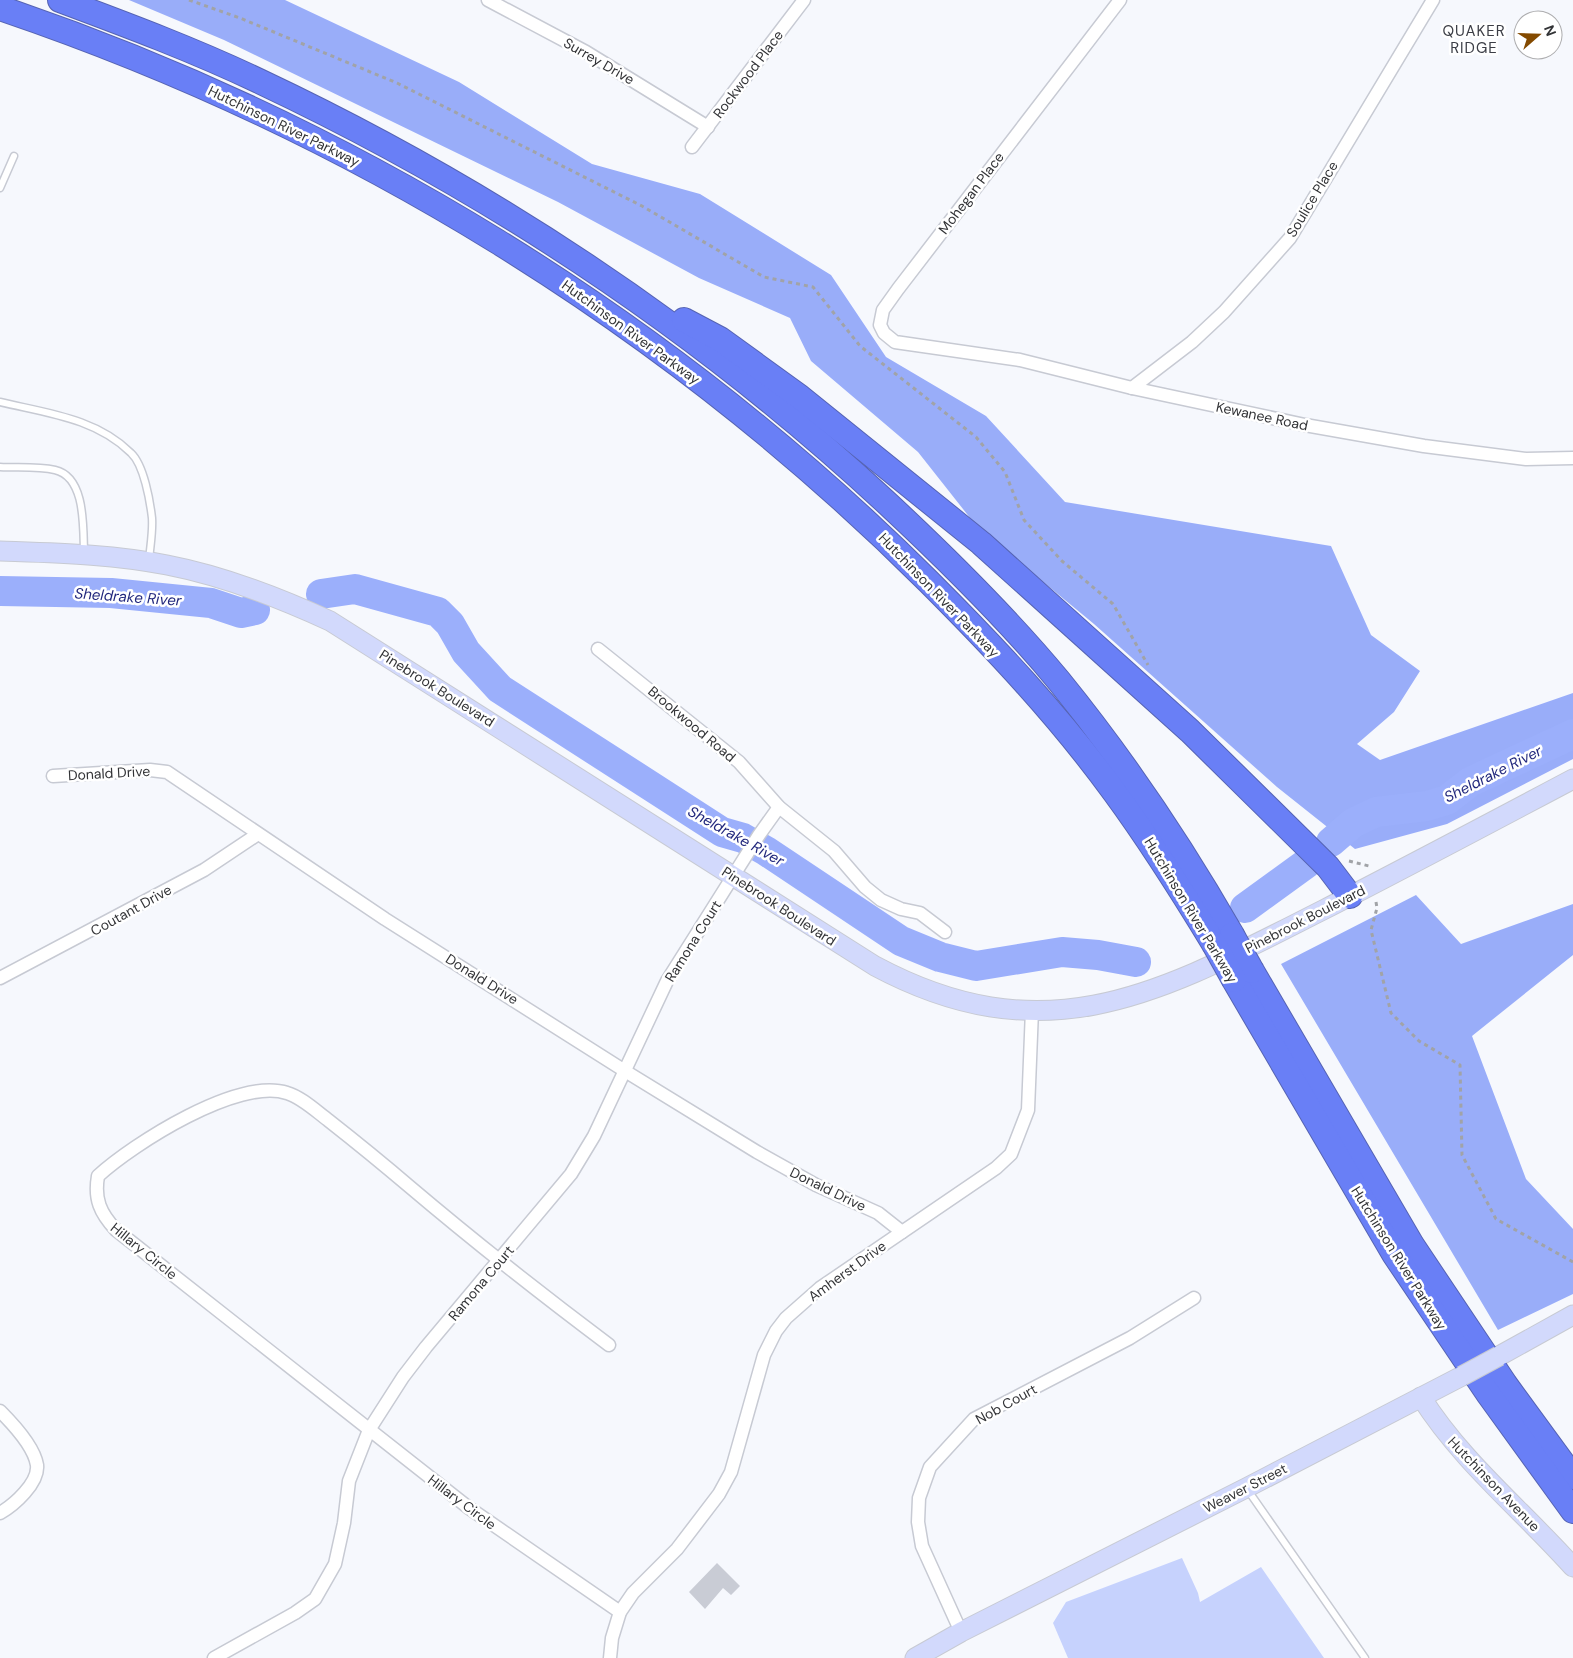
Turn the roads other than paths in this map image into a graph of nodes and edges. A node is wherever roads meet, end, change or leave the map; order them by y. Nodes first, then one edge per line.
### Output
1 (60, 0) edge
2 (488, 0) edge
3 (804, 0) edge
4 (1120, 0) edge
5 (1432, 0) edge
6 (0, 8) edge
7 (708, 126) junction
8 (692, 147) dead end
9 (14, 156) dead end
10 (0, 188) edge
11 (622, 288) junction
12 (954, 351) joint
13 (1132, 388) junction
14 (0, 402) edge
15 (1573, 458) edge
16 (0, 467) edge
17 (0, 551) edge
18 (85, 555) junction
19 (149, 562) junction
20 (598, 649) dead end
21 (53, 776) dead end
22 (1573, 779) edge
23 (779, 807) junction
24 (258, 834) junction
25 (733, 876) junction
26 (1350, 896) junction
27 (945, 932) dead end
28 (1223, 940) junction
29 (1243, 975) junction
30 (0, 978) edge
31 (1032, 1010) junction
32 (625, 1071) junction
33 (902, 1232) junction
34 (499, 1262) junction
35 (1194, 1298) dead end
36 (1573, 1315) edge
37 (609, 1346) dead end
38 (1421, 1397) junction
39 (0, 1411) edge
40 (369, 1430) junction
41 (1573, 1477) edge
42 (1246, 1488) junction
43 (1573, 1511) edge
44 (0, 1513) edge
45 (1573, 1567) edge
46 (620, 1612) junction
47 (961, 1632) junction
48 (214, 1658) edge
49 (610, 1658) edge
50 (915, 1658) edge
51 (1364, 1658) edge

1 - 11 highway, Hutchinson River Parkway
2 - 7 street, Surrey Drive
3 - 7 street, Rockwood Place
4 - 12 street, Mohegan Place
5 - 13 street, Soulice Place
6 - 28 highway, Hutchinson River Parkway
7 - 8 street, Rockwood Place
9 - 10 lane
11 - 26 highway
11 - 28 highway, Hutchinson River Parkway
12 - 13 street, Kewanee Road
13 - 15 street, Kewanee Road
14 - 19 lane
16 - 18 lane
17 - 18 street, Pinebrook Boulevard
18 - 19 street, Pinebrook Boulevard
19 - 25 street, Pinebrook Boulevard
20 - 23 street, Brookwood Road
21 - 24 street, Donald Drive
22 - 26 street, Pinebrook Boulevard
23 - 25 street
23 - 27 street, Brookwood Road
24 - 30 street, Coutant Drive
24 - 32 street, Donald Drive
25 - 31 street, Pinebrook Boulevard
25 - 32 street, Ramona Court
26 - 31 street, Pinebrook Boulevard
28 - 29 highway, Hutchinson River Parkway, bridge
29 - 41 highway, Hutchinson River Parkway
29 - 43 highway, Hutchinson River Parkway
31 - 33 street, Amherst Drive
32 - 33 street, Donald Drive
32 - 34 street, Ramona Court
33 - 46 street, Amherst Drive
34 - 37 street, Hillary Circle
34 - 40 street, Ramona Court
34 - 40 street, Hillary Circle
35 - 47 street, Nob Court
36 - 38 street, Weaver Street, bridge
38 - 42 street, Weaver Street
38 - 45 street, Hutchinson Avenue
39 - 44 street
40 - 46 street, Hillary Circle
40 - 48 street, Ramona Court
42 - 47 street, Weaver Street
42 - 51 lane
46 - 49 street, Amherst Drive
47 - 50 street, Weaver Street

